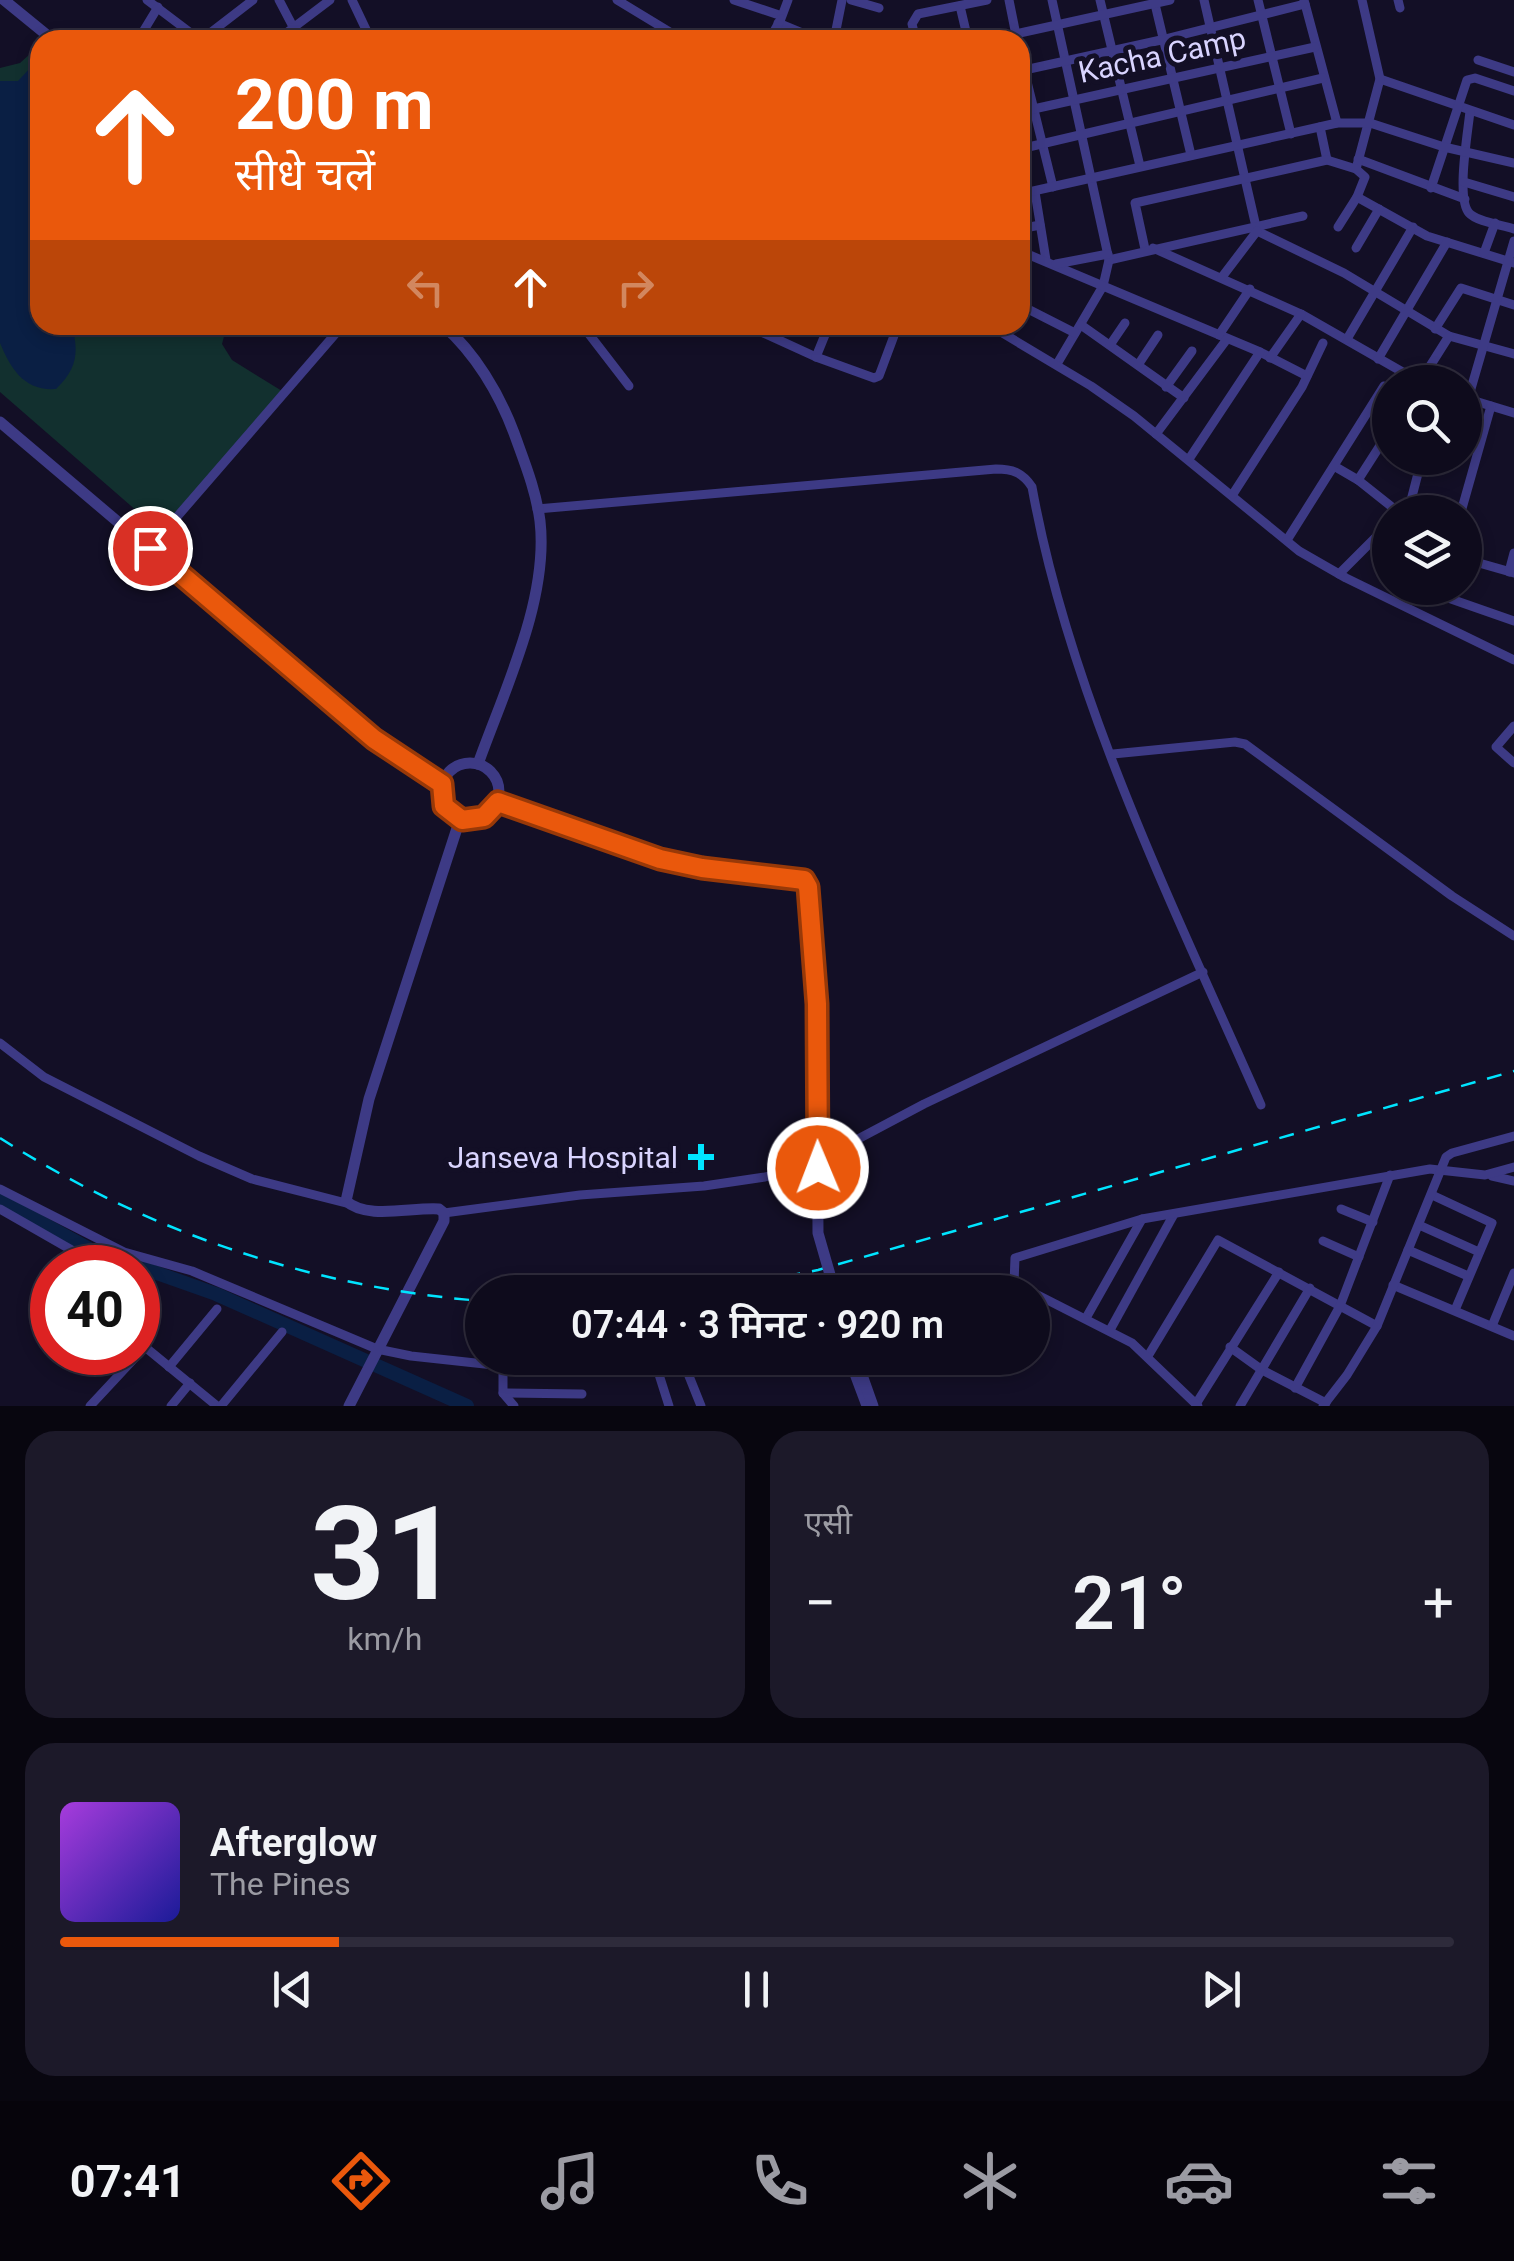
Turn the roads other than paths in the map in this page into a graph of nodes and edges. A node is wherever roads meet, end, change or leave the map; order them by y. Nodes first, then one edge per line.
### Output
1 (5, 0) edge
2 (147, 0) edge
3 (233, 0) edge
4 (253, 0) edge
5 (280, 0) edge
6 (330, 0) edge
7 (352, 0) edge
8 (617, 0) edge
9 (734, 0) edge
10 (788, 0) edge
11 (842, 0) edge
12 (851, 0) edge
13 (987, 0) edge
14 (1008, 0) edge
15 (1052, 0) edge
16 (1100, 0) edge
17 (1170, 0) edge
18 (1204, 0) edge
19 (1258, 0) edge
20 (1362, 0) edge
21 (1154, 2) edge
22 (1304, 2) edge
23 (960, 6) junction
24 (158, 7) junction
25 (242, 8) junction
26 (880, 8) dead end
27 (1103, 14) junction
28 (1262, 16) junction
29 (780, 20) junction
30 (1058, 24) junction
31 (292, 26) junction
32 (1209, 27) junction
33 (41, 30) edge
34 (144, 30) edge
35 (188, 30) edge
36 (214, 30) edge
37 (288, 30) edge
38 (294, 30) edge
39 (366, 30) edge
40 (666, 30) edge
41 (774, 30) edge
42 (799, 30) edge
43 (836, 30) edge
44 (915, 30) edge
45 (966, 30) edge
46 (1016, 30) edge
47 (1030, 32) edge
48 (1161, 40) junction
49 (1315, 46) junction
50 (1112, 52) junction
51 (1272, 58) junction
52 (1478, 60) dead end
53 (1067, 61) junction
54 (1030, 68) edge
55 (1220, 68) junction
56 (1514, 72) edge
57 (1323, 78) junction
58 (1380, 79) junction
59 (1172, 80) junction
60 (1121, 88) junction
61 (1278, 88) junction
62 (1514, 90) edge
63 (1030, 95) edge
64 (1076, 98) junction
65 (1227, 100) junction
66 (1456, 105) junction
67 (1034, 108) junction
68 (1030, 109) edge
69 (1180, 112) junction
70 (1470, 112) junction
71 (1336, 123) junction
72 (1370, 123) junction
73 (1128, 124) junction
74 (1514, 125) edge
75 (1320, 127) junction
76 (1084, 134) junction
77 (1292, 134) junction
78 (1042, 144) junction
79 (1237, 145) junction
80 (1030, 147) edge
81 (1444, 147) junction
82 (1465, 151) junction
83 (1190, 155) junction
84 (1327, 160) junction
85 (1514, 162) edge
86 (1357, 164) junction
87 (1140, 166) junction
88 (1093, 178) junction
89 (1246, 178) junction
90 (1464, 182) junction
91 (1053, 187) junction
92 (1431, 188) junction
93 (1035, 192) junction
94 (1030, 193) edge
95 (1357, 197) junction
96 (1514, 197) edge
97 (1466, 200) junction
98 (1379, 209) junction
99 (1304, 216) dead end
100 (1495, 223) junction
101 (1040, 225) junction
102 (1030, 227) edge
103 (1413, 227) junction
104 (1256, 228) junction
105 (1338, 228) dead end
106 (1514, 229) edge
107 (1514, 241) edge
108 (1447, 242) junction
109 (1356, 248) dead end
110 (1149, 249) junction
111 (1484, 253) junction
112 (1030, 255) edge
113 (1108, 257) junction
114 (1050, 262) junction
115 (1512, 262) edge
116 (1222, 277) junction
117 (1103, 286) junction
118 (1250, 289) junction
119 (1373, 290) junction
120 (1497, 300) junction
121 (1514, 305) edge
122 (1030, 309) edge
123 (1406, 311) junction
124 (1300, 314) junction
125 (1125, 323) dead end
126 (1078, 329) junction
127 (1435, 329) junction
128 (334, 335) edge
129 (452, 335) edge
130 (590, 335) edge
131 (779, 335) edge
132 (825, 335) edge
133 (894, 335) edge
134 (1013, 335) edge
135 (1158, 335) dead end
136 (1449, 336) junction
137 (1222, 337) junction
138 (1347, 338) junction
139 (1324, 343) dead end
140 (1110, 344) junction
141 (1482, 344) junction
142 (1192, 351) dead end
143 (1260, 352) junction
144 (1514, 354) edge
145 (816, 357) junction
146 (1270, 358) junction
147 (1378, 359) junction
148 (1057, 364) junction
149 (1138, 365) junction
150 (1389, 365) edge
151 (1431, 365) edge
152 (1476, 365) edge
153 (1307, 376) junction
154 (629, 386) dead end
155 (1166, 387) junction
156 (1184, 398) junction
157 (1482, 403) edge
158 (1372, 405) edge
159 (1491, 406) junction
160 (1514, 413) edge
161 (0, 422) edge
162 (1156, 434) junction
163 (1372, 458) edge
164 (1189, 459) junction
165 (1334, 466) junction
166 (1358, 480) junction
167 (1233, 494) junction
168 (1377, 495) edge
169 (1465, 495) edge
170 (538, 509) junction
171 (1287, 540) junction
172 (1372, 541) edge
173 (150, 548) junction
174 (1514, 553) edge
175 (1482, 564) edge
176 (1512, 572) edge
177 (1338, 574) junction
178 (1469, 605) edge
179 (1514, 621) edge
180 (1514, 660) edge
181 (1514, 726) edge
182 (1113, 754) junction
183 (478, 764) junction
184 (1514, 764) edge
185 (442, 784) junction
186 (498, 802) junction
187 (460, 819) junction
188 (1514, 936) edge
189 (1203, 972) junction
190 (0, 1042) edge
191 (1261, 1105) dead end
192 (1514, 1136) edge
193 (1514, 1167) edge
194 (1443, 1169) junction
195 (1390, 1175) junction
196 (1485, 1175) junction
197 (1514, 1181) edge
198 (0, 1190) edge
199 (1432, 1195) junction
200 (346, 1203) junction
201 (1341, 1209) dead end
202 (1, 1211) edge
203 (444, 1213) junction
204 (1174, 1214) junction
205 (54, 1218) junction
206 (1142, 1219) junction
207 (1372, 1222) junction
208 (1418, 1225) junction
209 (44, 1234) junction
210 (1323, 1241) dead end
211 (63, 1245) edge
212 (110, 1245) edge
213 (1408, 1250) junction
214 (1480, 1252) junction
215 (1359, 1257) junction
216 (160, 1261) edge
217 (1278, 1272) junction
218 (1514, 1274) edge
219 (830, 1275) edge
220 (1468, 1276) junction
221 (1394, 1285) junction
222 (1310, 1288) junction
223 (1340, 1306) junction
224 (217, 1309) dead end
225 (1455, 1310) junction
226 (1086, 1318) junction
227 (1376, 1326) junction
228 (1492, 1326) junction
229 (1110, 1330) junction
230 (282, 1332) dead end
231 (1514, 1336) edge
232 (1230, 1346) junction
233 (376, 1352) junction
234 (1148, 1356) junction
235 (160, 1360) edge
236 (465, 1362) edge
237 (168, 1367) junction
238 (1262, 1370) junction
239 (119, 1375) edge
240 (504, 1375) edge
241 (659, 1375) edge
242 (688, 1375) edge
243 (856, 1375) edge
244 (861, 1375) edge
245 (190, 1383) junction
246 (1295, 1388) junction
247 (503, 1393) junction
248 (582, 1394) dead end
249 (350, 1405) edge
250 (1197, 1405) edge
251 (1324, 1405) edge
252 (90, 1406) edge
253 (171, 1406) edge
254 (219, 1406) edge
255 (514, 1406) edge
256 (668, 1406) edge
257 (700, 1406) edge
258 (870, 1406) edge
259 (1240, 1406) edge

1 - 33 street
2 - 24 street
3 - 25 street
4 - 25 street
5 - 31 street
6 - 31 street
7 - 39 street
8 - 40 street
9 - 29 street
10 - 29 street
11 - 43 street
12 - 26 street
13 - 23 street
14 - 46 street
15 - 30 street
16 - 27 street
17 - 21 street
18 - 32 street
19 - 28 street
20 - 58 street
21 - 27 street
21 - 48 street
22 - 28 street
22 - 49 street
23 - 44 street
23 - 45 street
24 - 34 street
24 - 35 street
25 - 36 street
27 - 30 street
27 - 50 street
28 - 32 street
28 - 51 street
29 - 41 street
29 - 42 street
30 - 47 street
30 - 53 street
31 - 37 street
31 - 38 street
32 - 48 street
32 - 55 street
48 - 50 street
48 - 59 street
49 - 51 street, Kacha Camp
49 - 57 street
50 - 53 street
50 - 60 street
51 - 55 street, Kacha Camp
51 - 61 street
52 - 56 street
53 - 54 street
53 - 64 street
55 - 59 street, Kacha Camp
55 - 65 street
57 - 61 street
57 - 71 street
58 - 66 street
58 - 72 street
59 - 60 street, Kacha Camp
59 - 69 street
60 - 64 street, Kacha Camp
60 - 73 street
61 - 65 street
61 - 77 street
62 - 66 street
63 - 67 street
64 - 67 street, Kacha Camp
64 - 76 street
65 - 69 street
65 - 79 street
66 - 70 street
66 - 81 street
67 - 68 street, Kacha Camp
67 - 78 street
69 - 73 street
69 - 83 street
70 - 74 street
70 - 82 street
71 - 72 street
71 - 75 street
72 - 81 street
72 - 86 street
73 - 76 street
73 - 87 street
75 - 77 street
75 - 84 street
76 - 78 street
76 - 88 street
77 - 79 street
78 - 80 street
78 - 91 street
79 - 83 street
79 - 89 street
81 - 82 street
81 - 92 street
82 - 85 street
82 - 90 street
83 - 87 street
84 - 86 street
84 - 89 street
86 - 92 street
86 - 95 street
87 - 88 street
88 - 91 street
88 - 113 street
89 - 104 street
89 - 110 street
90 - 96 street
90 - 97 street
91 - 93 street
92 - 97 street
93 - 94 street
93 - 101 street
95 - 98 street
95 - 105 street
97 - 100 street
98 - 103 street
98 - 109 street
99 - 104 street
100 - 106 street
100 - 111 street
101 - 102 street
101 - 114 street
103 - 108 street
103 - 119 street
104 - 110 street
104 - 116 street
104 - 119 street
107 - 115 street
108 - 111 street
108 - 123 street
110 - 113 street
110 - 116 street
111 - 115 street
112 - 114 street
113 - 114 street
113 - 117 street
114 - 117 street
115 - 120 street
116 - 118 street
117 - 126 street
117 - 137 street
118 - 124 street
118 - 137 street
119 - 123 street
119 - 138 street
120 - 121 street
120 - 127 street
120 - 141 street
122 - 126 street
123 - 127 street
123 - 147 street
124 - 138 street
124 - 146 street
125 - 140 street
126 - 140 street
126 - 148 street
127 - 136 street
128 - 173 street
129 - 170 street
130 - 154 street
131 - 145 street
132 - 145 street
133 - 145 street
134 - 148 street
135 - 149 street
136 - 141 street
136 - 151 street
137 - 143 street
137 - 156 street
138 - 147 street
139 - 153 street
140 - 149 street
141 - 144 street
141 - 152 street
142 - 155 street
143 - 146 street
143 - 164 street
146 - 153 street
147 - 150 street
148 - 162 street
149 - 155 street
153 - 167 street
155 - 156 street
156 - 162 street
157 - 159 street
158 - 165 street
159 - 160 street
159 - 169 street
161 - 173 street
162 - 164 street
163 - 166 street
164 - 167 street
165 - 166 street
165 - 171 street
166 - 168 street
167 - 171 street
170 - 182 street
170 - 183 street
171 - 177 street
172 - 177 street
173 - 185 street
174 - 176 street
175 - 176 street
177 - 180 street
178 - 179 street
181 - 184 street
182 - 188 street
182 - 189 street
183 - 185 street
183 - 186 street
185 - 187 street
186 - 187 street
186 - 219 street, bridge
187 - 200 street
189 - 191 street
189 - 203 street
190 - 200 street
192 - 194 street
193 - 196 street
194 - 195 street
194 - 196 street
194 - 199 street
195 - 204 street
195 - 207 street
196 - 197 street
198 - 205 street
199 - 208 street
199 - 214 street
200 - 203 street
201 - 207 street
202 - 209 street
203 - 233 street
204 - 206 street
204 - 229 street
205 - 209 street
205 - 212 street
206 - 226 street
206 - 226 street
207 - 215 street
208 - 213 street
208 - 214 street
209 - 211 street
210 - 215 street
213 - 220 street
213 - 221 street
214 - 220 street
215 - 223 street
216 - 233 street
217 - 222 street
217 - 232 street
217 - 234 street
218 - 228 street
220 - 225 street
221 - 225 street
221 - 227 street
222 - 223 street
222 - 238 street
223 - 227 street
223 - 246 street
224 - 237 street
225 - 228 street
226 - 229 street
227 - 251 street
228 - 231 street
229 - 234 street
230 - 254 street
232 - 238 street
232 - 250 street
233 - 236 street
233 - 249 street
234 - 250 street
235 - 237 street
237 - 245 street
238 - 246 street
238 - 259 street
239 - 252 street
240 - 247 street
241 - 256 street
242 - 257 street
243 - 258 street
244 - 258 street
245 - 253 street
245 - 254 street
246 - 251 street
247 - 248 street
247 - 255 street

